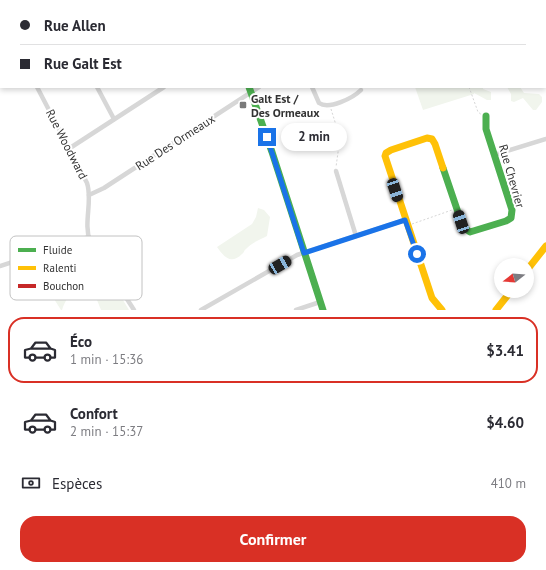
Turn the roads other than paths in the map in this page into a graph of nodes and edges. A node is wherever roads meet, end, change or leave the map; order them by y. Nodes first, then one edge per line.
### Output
1 (39, 88) edge
2 (98, 88) edge
3 (162, 88) edge
4 (312, 88) edge
5 (250, 90) edge
6 (361, 90) dead end
7 (486, 116) road end
8 (114, 119) junction
9 (546, 139) edge
10 (70, 148) junction
11 (494, 155) junction
12 (336, 171) road end
13 (89, 195) junction
14 (406, 222) junction
15 (89, 236) edge
16 (356, 236) junction
17 (546, 248) edge
18 (304, 253) junction
19 (534, 262) edge
20 (10, 263) edge
21 (0, 266) edge
22 (505, 298) edge
23 (128, 300) edge
24 (317, 303) junction
25 (134, 310) edge
26 (201, 310) edge
27 (296, 310) edge
28 (323, 310) edge
29 (442, 310) edge
30 (496, 310) edge

1 - 10 street, Rue Woodward
2 - 8 street
3 - 8 street
4 - 6 street
5 - 13 street, Rue Des Ormeaux
5 - 18 street
7 - 11 street, Rue Chevrier
8 - 10 street
9 - 11 street
10 - 13 street, Rue Woodward
11 - 14 street, Rue Chevrier
12 - 16 street
13 - 15 street, Rue Woodward
14 - 16 street
14 - 29 street
16 - 18 street
17 - 19 street
18 - 24 street
18 - 26 street
20 - 21 street
22 - 30 street
23 - 25 street, Rue Woodward
24 - 27 street
24 - 28 street

